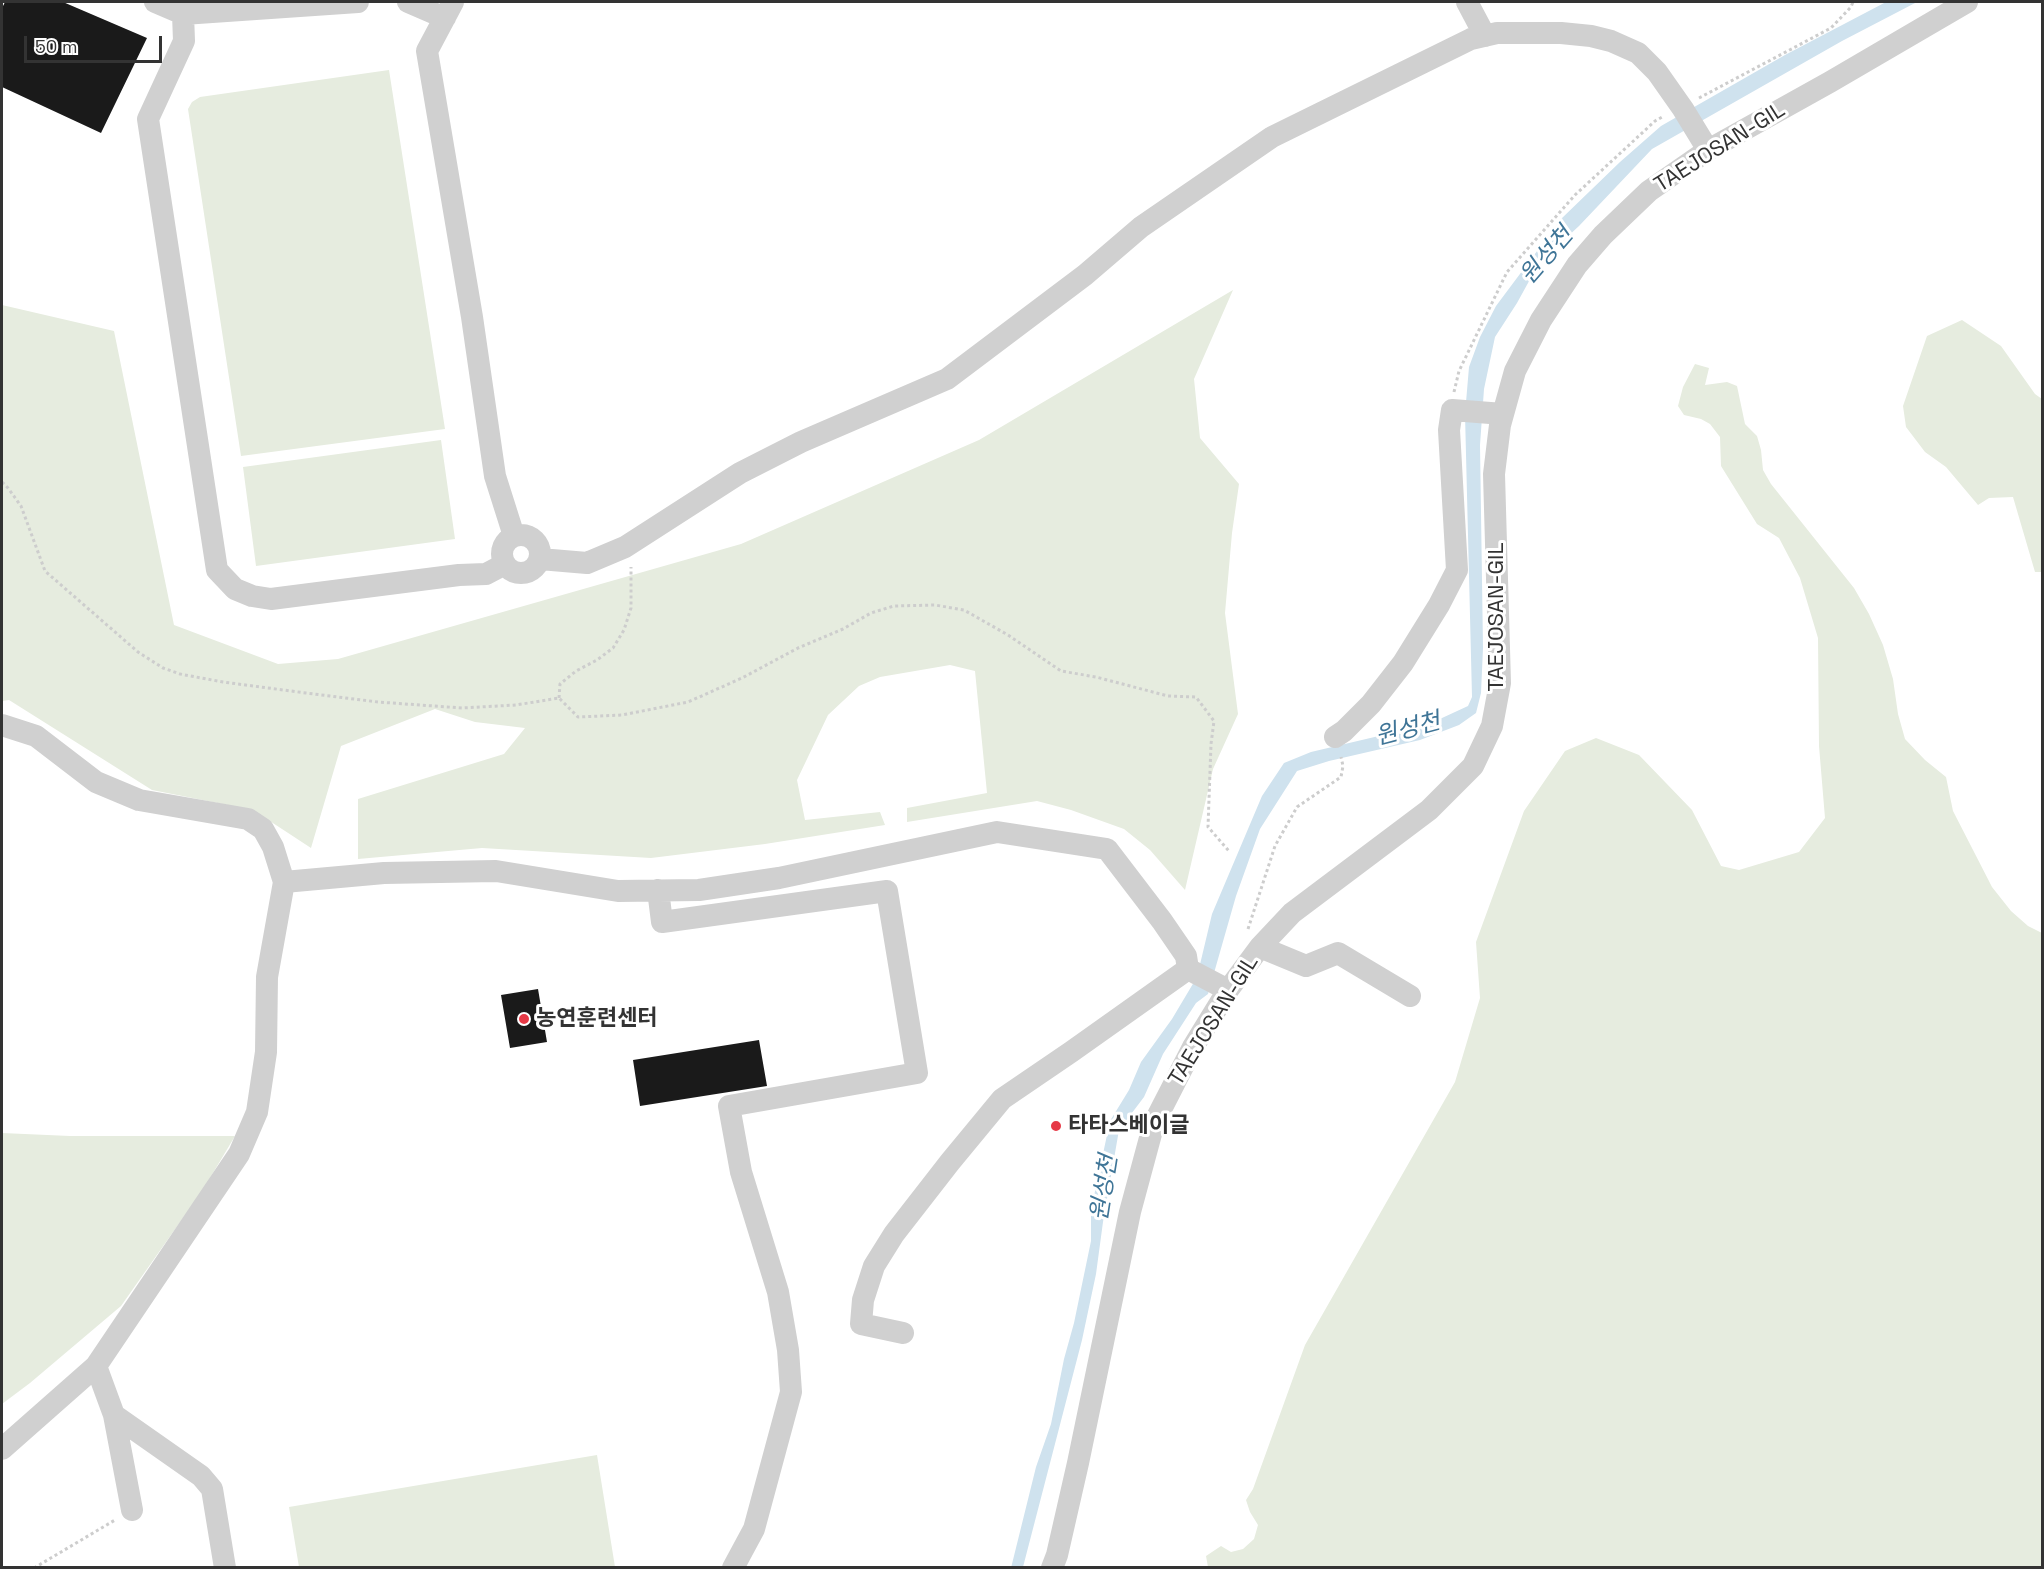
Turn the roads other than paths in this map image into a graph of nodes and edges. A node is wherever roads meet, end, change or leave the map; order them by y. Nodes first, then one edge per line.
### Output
1 (155, 2) edge
2 (358, 2) edge
3 (408, 2) edge
4 (1467, 2) edge
5 (1967, 2) edge
6 (449, 10) edge
7 (183, 14) junction
8 (1485, 36) junction
9 (1708, 150) junction
10 (1496, 414) junction
11 (514, 536) junction
12 (540, 559) junction
13 (505, 564) junction
14 (2, 725) edge
15 (1335, 736) dead end
16 (284, 882) junction
17 (658, 890) junction
18 (1253, 940) junction
19 (1192, 970) junction
20 (1224, 987) junction
21 (1410, 996) dead end
22 (903, 1333) dead end
23 (96, 1366) junction
24 (114, 1415) junction
25 (2, 1449) edge
26 (132, 1510) road end
27 (225, 1568) edge
28 (733, 1568) edge
29 (1052, 1568) edge

1 - 7 street
2 - 7 street
3 - 6 street
4 - 8 street
5 - 9 street, TAEJOSAN-GIL
6 - 11 street
7 - 13 street
8 - 9 street
8 - 12 street
9 - 10 street, TAEJOSAN-GIL
10 - 15 street
10 - 18 street, TAEJOSAN-GIL
11 - 12 street
11 - 13 street
12 - 13 street
14 - 16 street
16 - 17 street
16 - 23 street
17 - 19 street
17 - 28 street
18 - 20 street, TAEJOSAN-GIL
18 - 21 street
19 - 20 street
19 - 22 street
20 - 29 street, TAEJOSAN-GIL
23 - 24 street
23 - 25 street
24 - 26 street
24 - 27 street

